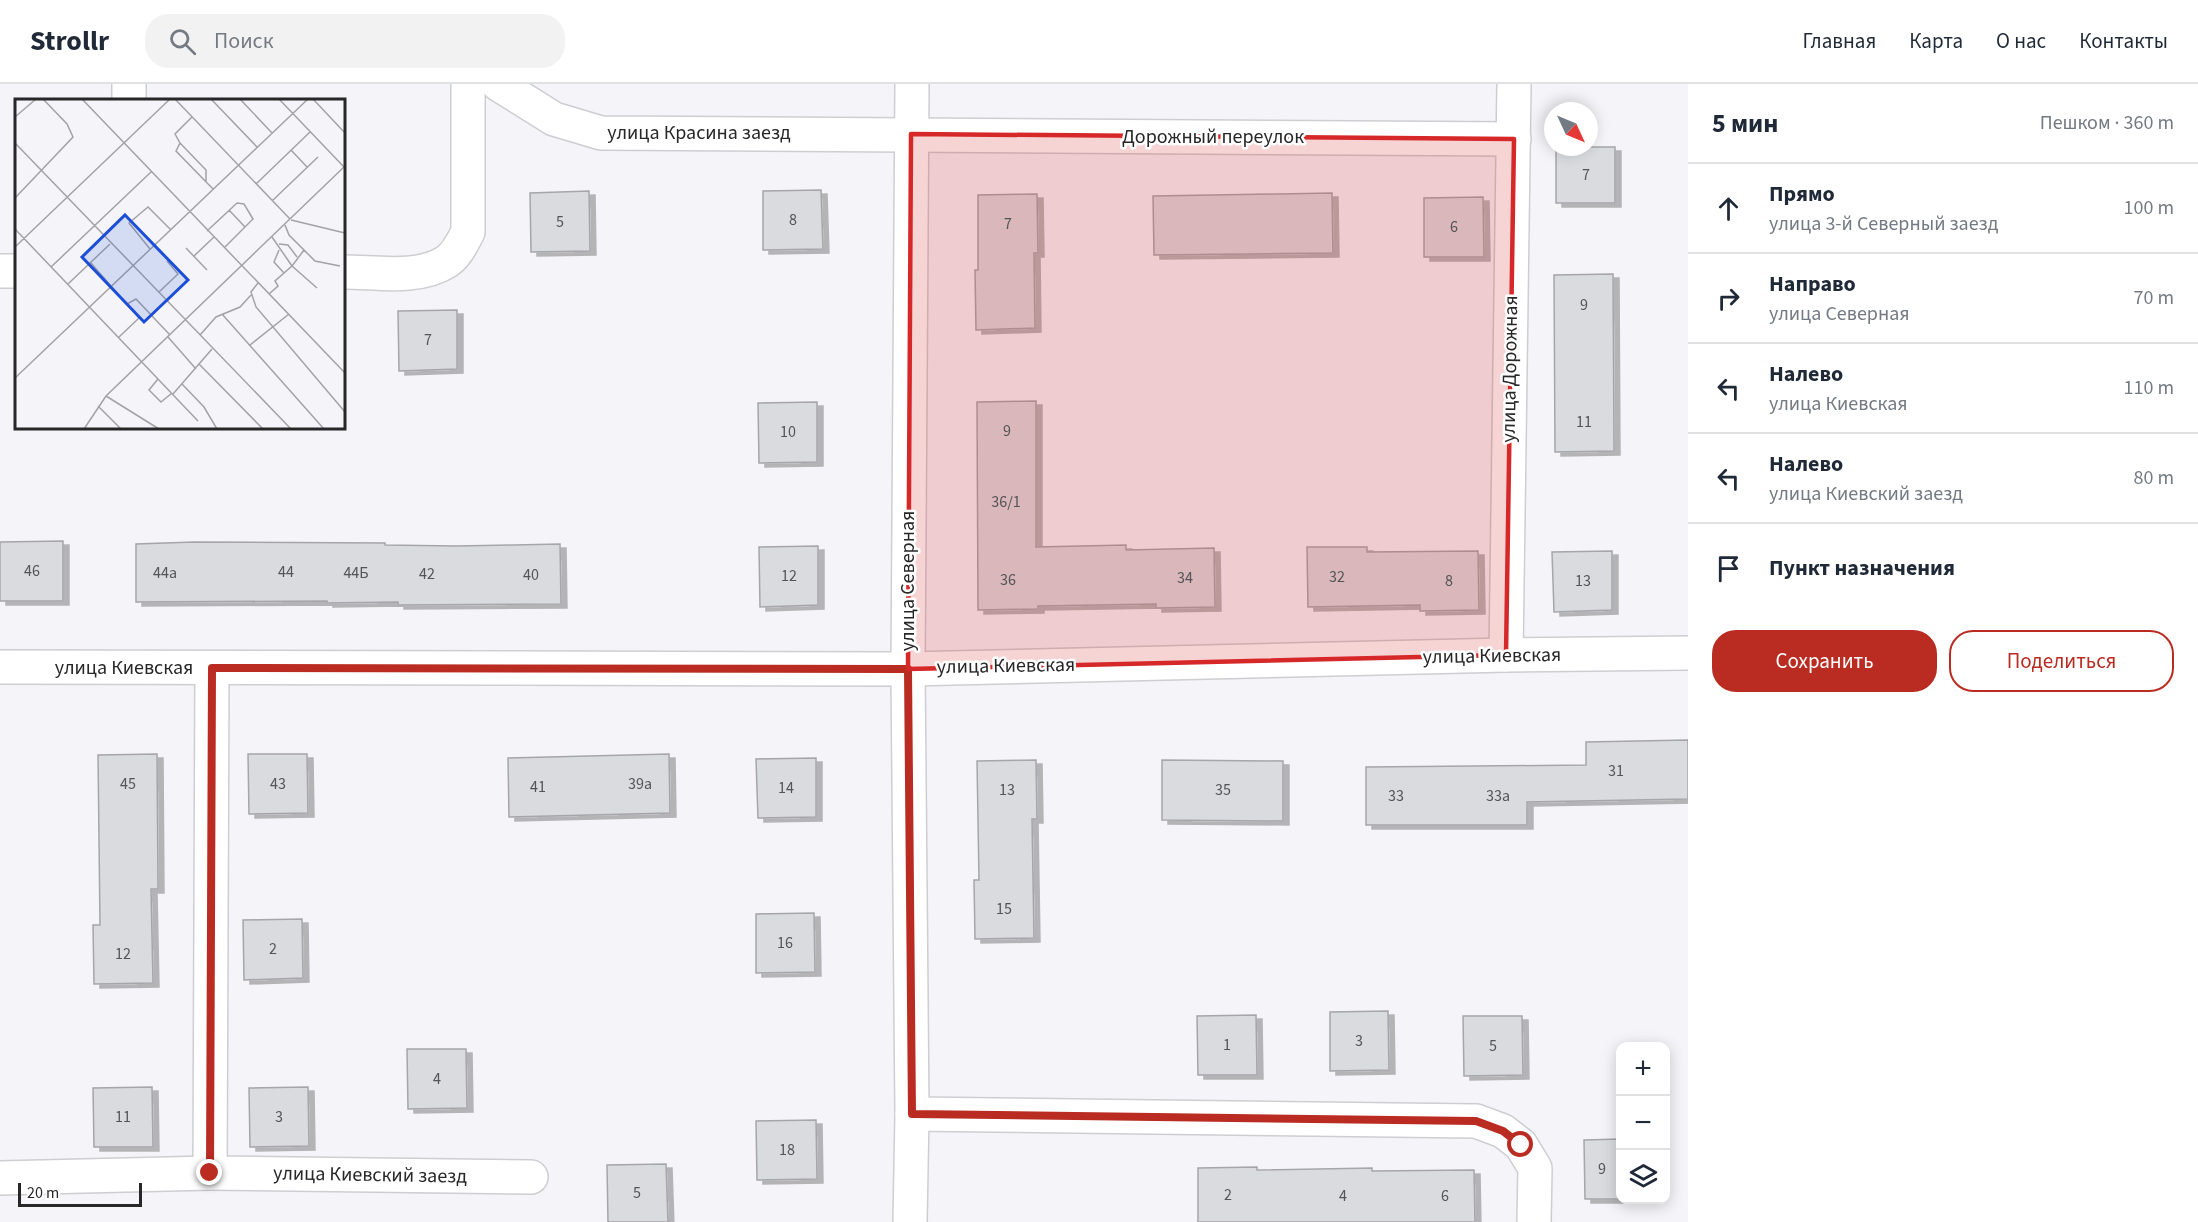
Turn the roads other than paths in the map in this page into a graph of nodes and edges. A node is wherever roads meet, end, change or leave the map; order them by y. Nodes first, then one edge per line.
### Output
1 (468, 84) edge
2 (498, 84) edge
3 (912, 84) edge
4 (1514, 84) edge
5 (912, 134) junction
6 (1514, 139) junction
7 (345, 272) edge
8 (1688, 653) edge
9 (1506, 655) junction
10 (0, 667) edge
11 (212, 668) junction
12 (908, 669) junction
13 (912, 1114) junction
14 (210, 1173) junction
15 (531, 1177) dead end
16 (0, 1178) edge
17 (910, 1222) edge
18 (1534, 1222) edge

1 - 7 street
2 - 5 street, улица Красина заезд
3 - 5 street, улица Северная
4 - 6 street, улица Дорожная
5 - 6 street, Дорожный переулок
5 - 12 street, улица Северная
6 - 9 street, улица Дорожная
8 - 9 street, улица Киевская
9 - 12 street, улица Киевская
10 - 11 street, улица Киевская
11 - 12 street, улица Киевская
11 - 14 street
12 - 13 street, улица Северная
13 - 17 street, улица Северная
13 - 18 street
14 - 15 street, улица Киевский заезд
14 - 16 street, улица Киевский заезд

